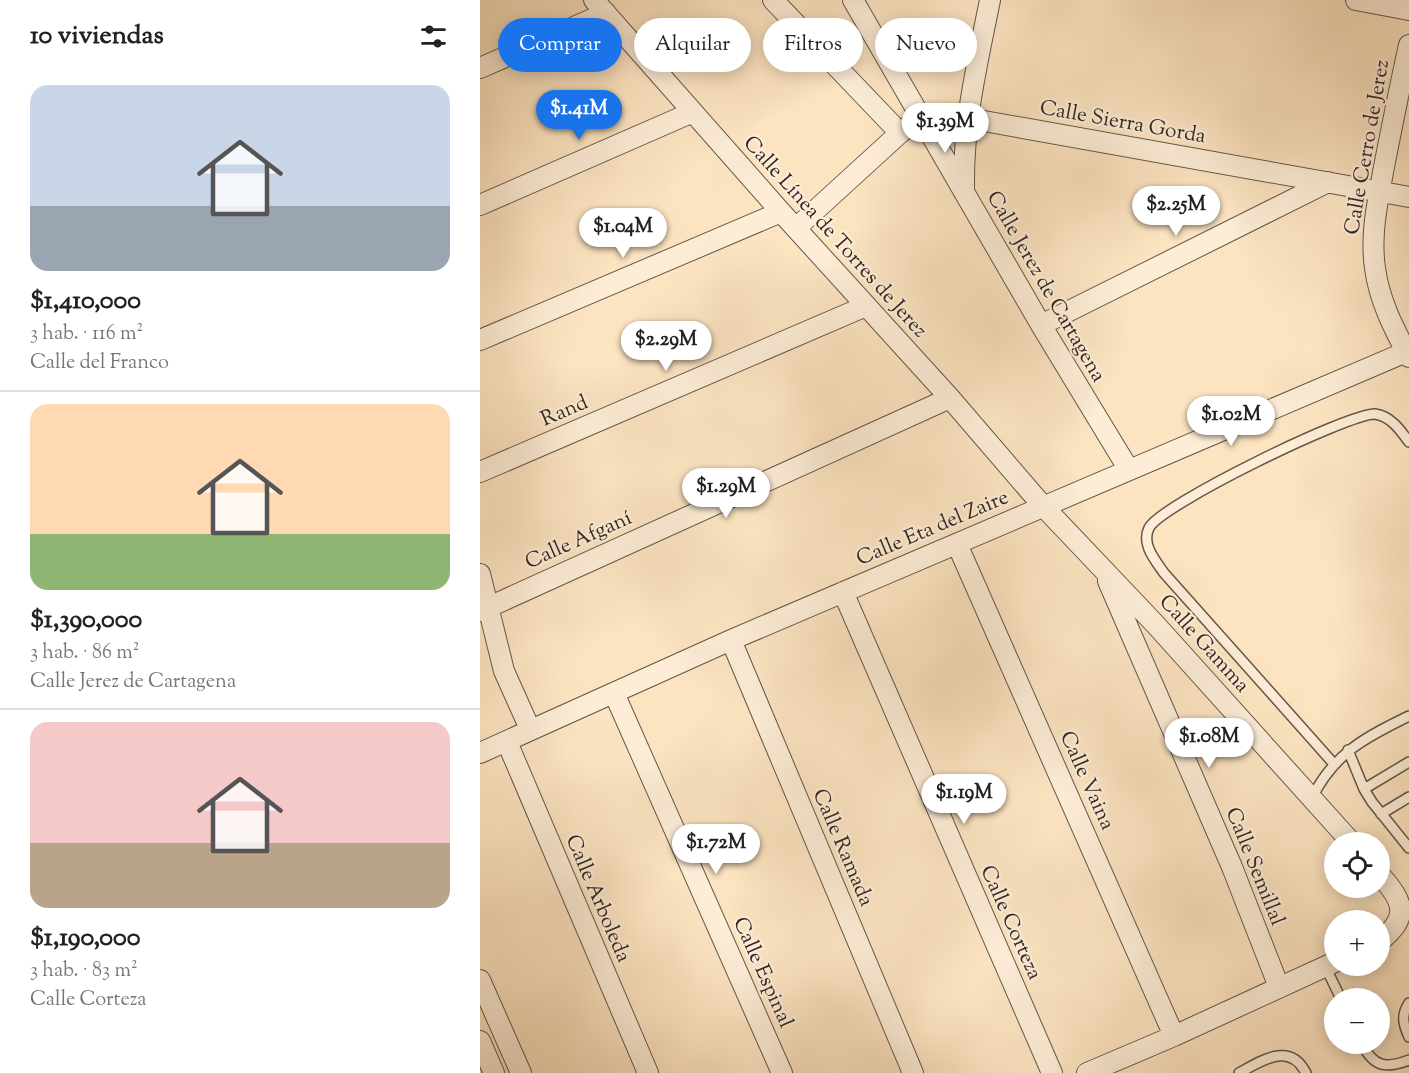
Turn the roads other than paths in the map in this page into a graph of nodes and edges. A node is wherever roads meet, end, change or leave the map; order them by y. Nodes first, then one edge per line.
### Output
1 (773, 0) edge
2 (854, 0) edge
3 (990, 0) edge
4 (1356, 0) edge
5 (600, 6) edge
6 (1409, 10) edge
7 (1409, 45) edge
8 (480, 68) edge
9 (693, 112) junction
10 (920, 118) junction
11 (967, 118) junction
12 (900, 133) junction
13 (1328, 182) junction
14 (1380, 191) junction
15 (964, 192) junction
16 (1409, 198) edge
17 (480, 205) edge
18 (781, 212) junction
19 (796, 228) junction
20 (866, 306) junction
21 (1041, 325) junction
22 (480, 340) edge
23 (1408, 355) edge
24 (950, 398) junction
25 (1409, 442) edge
26 (1128, 470) junction
27 (480, 472) edge
28 (1042, 506) junction
29 (957, 544) junction
30 (1101, 566) junction
31 (480, 574) edge
32 (843, 592) junction
33 (484, 608) edge
34 (730, 640) junction
35 (614, 693) junction
36 (1409, 716) edge
37 (530, 729) junction
38 (507, 741) junction
39 (1348, 750) junction
40 (480, 753) edge
41 (1409, 762) edge
42 (1334, 764) junction
43 (1364, 789) junction
44 (1409, 797) edge
45 (1312, 798) junction
46 (1381, 814) junction
47 (1342, 832) edge
48 (1409, 848) edge
49 (1390, 887) edge
50 (1390, 935) edge
51 (1324, 967) edge
52 (480, 980) edge
53 (1279, 987) junction
54 (1409, 1003) edge
55 (1174, 1036) junction
56 (1409, 1037) edge
57 (480, 1041) edge
58 (1369, 1054) edge
59 (1409, 1060) edge
60 (494, 1073) edge
61 (521, 1073) edge
62 (648, 1073) edge
63 (782, 1073) edge
64 (914, 1073) edge
65 (1052, 1073) edge
66 (1087, 1073) edge
67 (1239, 1073) edge
68 (1306, 1073) edge

1 - 12 street
2 - 10 street, Calle Jerez de Cartagena
3 - 11 street
4 - 6 street
5 - 8 street
5 - 9 street, Calle Línea de Torres de Jerez
7 - 14 street, Calle Cerro de Jerez
9 - 17 street
9 - 18 street, Calle Línea de Torres de Jerez
10 - 11 street, Calle Sierra Gorda
10 - 12 street
10 - 15 street, Calle Jerez de Cartagena
11 - 13 street, Calle Sierra Gorda
11 - 15 street
12 - 19 street
13 - 14 street, Calle Sierra Gorda
13 - 21 street
14 - 16 street, Calle Sierra Gorda
14 - 23 street, Calle Cerro de Jerez
15 - 21 street, Calle Jerez de Cartagena
18 - 19 street, Calle Línea de Torres de Jerez
18 - 22 street
19 - 20 street, Calle Línea de Torres de Jerez
20 - 24 street, Calle Línea de Torres de Jerez
20 - 27 street, Rand
21 - 26 street, Calle Jerez de Cartagena
23 - 26 street, Calle Eta del Zaire
24 - 28 street, Calle Línea de Torres de Jerez
24 - 33 street, Calle Afganí
25 - 42 lane
26 - 28 street, Calle Eta del Zaire
28 - 29 street, Calle Eta del Zaire
28 - 30 street, Calle Gamma
29 - 32 street, Calle Eta del Zaire
29 - 55 street, Calle Vaina
30 - 45 street, Calle Gamma
30 - 53 street, Calle Semillal
31 - 33 street
32 - 34 street, Calle Eta del Zaire
32 - 65 street, Calle Corteza
33 - 37 street
34 - 35 street, Calle Eta del Zaire
34 - 64 street, Calle Ramada
35 - 37 street, Calle Eta del Zaire
35 - 63 street, Calle Espinal
36 - 39 lane
37 - 38 street, Calle Eta del Zaire
38 - 40 street, Calle Eta del Zaire
38 - 62 street, Calle Arboleda
39 - 42 lane
39 - 43 lane
41 - 43 lane
42 - 45 lane
43 - 46 lane
44 - 46 lane
45 - 47 street, Calle Gamma
46 - 48 lane
49 - 50 street
51 - 53 street
52 - 61 street
53 - 55 street
54 - 56 lane
55 - 66 street
57 - 60 street
58 - 59 lane
67 - 68 lane

